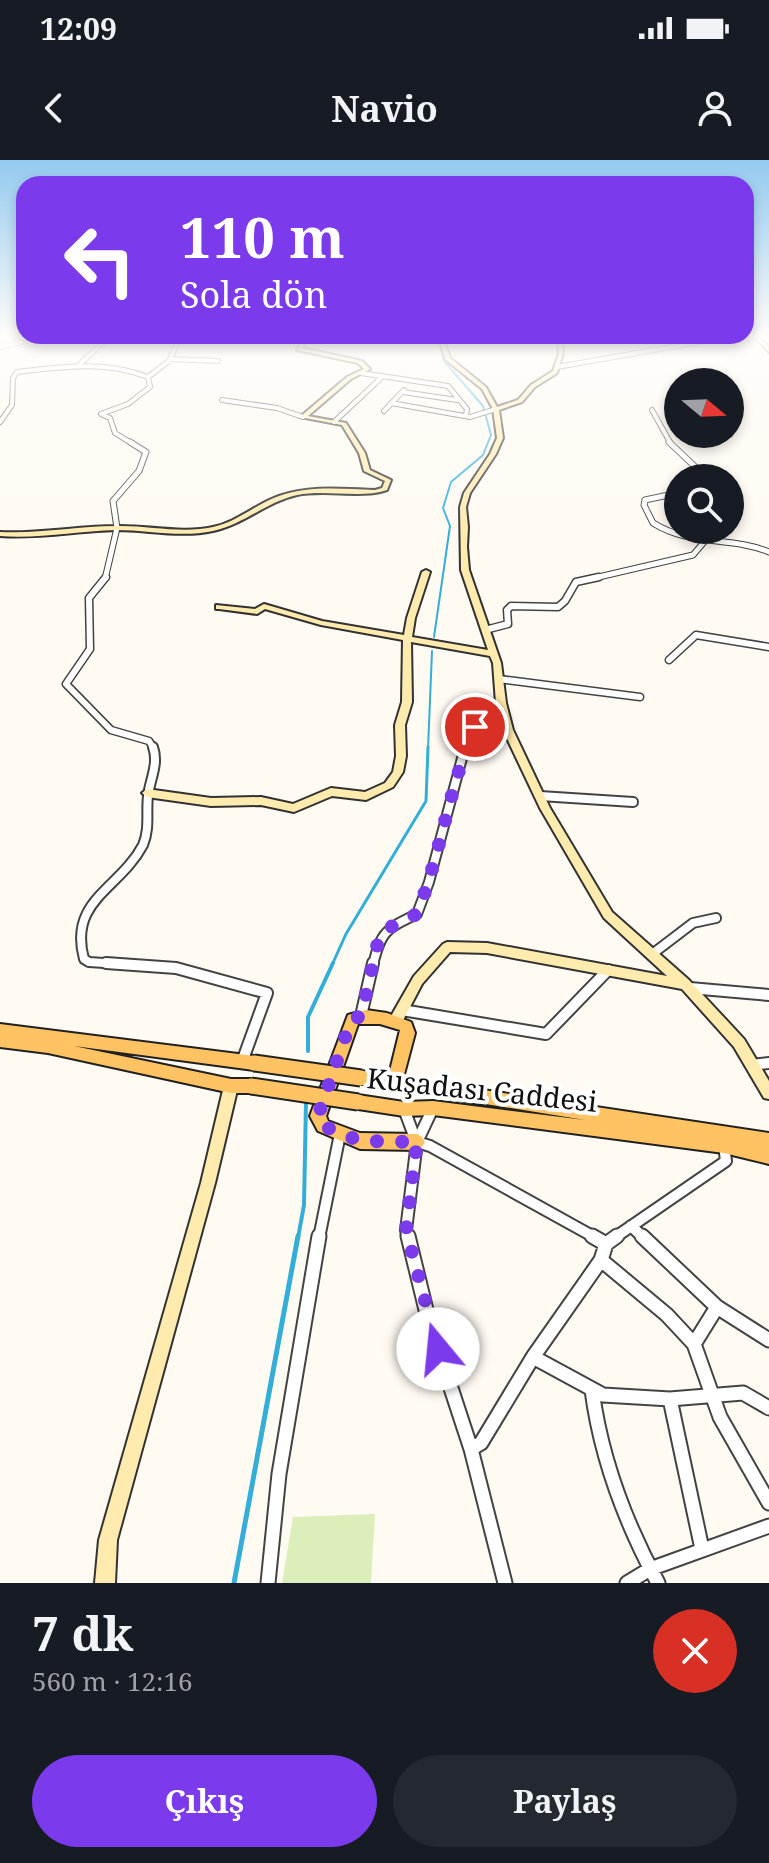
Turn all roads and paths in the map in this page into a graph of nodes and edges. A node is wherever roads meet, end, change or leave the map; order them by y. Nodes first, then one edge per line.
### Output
1 (12, 402) edge
2 (130, 402) edge
3 (252, 402) edge
4 (320, 402) edge
5 (355, 402) edge
6 (460, 402) edge
7 (492, 402) edge
8 (516, 402) edge
9 (391, 403) joint
10 (496, 409) junction
11 (652, 410) dead end
12 (384, 411) dead end
13 (466, 415) junction
14 (303, 417) junction
15 (0, 422) edge
16 (334, 422) junction
17 (687, 464) edge
18 (664, 496) edge
19 (117, 528) junction
20 (664, 529) edge
21 (0, 534) edge
22 (744, 543) edge
23 (702, 544) edge
24 (769, 552) edge
25 (426, 572) dead end
26 (219, 607) dead end
27 (485, 630) junction
28 (408, 640) junction
29 (769, 647) edge
30 (494, 654) junction
31 (669, 660) dead end
32 (499, 679) junction
33 (640, 697) dead end
34 (501, 703) junction
35 (147, 793) junction
36 (540, 796) junction
37 (633, 802) dead end
38 (716, 918) dead end
39 (651, 955) junction
40 (608, 970) junction
41 (687, 986) junction
42 (769, 995) edge
43 (361, 1016) junction
44 (399, 1016) junction
45 (0, 1030) edge
46 (0, 1041) edge
47 (248, 1063) junction
48 (769, 1063) edge
49 (752, 1065) junction
50 (395, 1082) junction
51 (231, 1086) junction
52 (769, 1093) edge
53 (433, 1108) junction
54 (404, 1109) junction
55 (340, 1134) junction
56 (769, 1141) edge
57 (417, 1142) junction
58 (724, 1145) junction
59 (769, 1156) edge
60 (631, 1226) junction
61 (606, 1244) junction
62 (601, 1260) junction
63 (717, 1307) junction
64 (769, 1340) edge
65 (694, 1344) junction
66 (533, 1357) junction
67 (592, 1390) junction
68 (711, 1398) junction
69 (670, 1399) junction
70 (769, 1408) edge
71 (471, 1449) junction
72 (769, 1503) edge
73 (769, 1526) edge
74 (702, 1549) junction
75 (650, 1569) junction
76 (105, 1583) edge
77 (268, 1583) edge
78 (505, 1583) edge
79 (627, 1583) edge
80 (658, 1583) edge

1 - 15 street
2 - 19 street
3 - 14 street
4 - 14 street
5 - 16 street
6 - 13 street
7 - 10 street
8 - 10 street
9 - 12 street
9 - 13 street
10 - 13 street
10 - 27 street
11 - 17 street
14 - 16 street
16 - 19 street
18 - 20 street
19 - 21 street
19 - 35 street
22 - 24 street
23 - 27 street
25 - 28 street
26 - 28 street
27 - 30 street
28 - 30 street
28 - 35 street
29 - 31 street
30 - 32 street
32 - 33 street
32 - 34 street
34 - 36 street
34 - 43 street
35 - 47 street
36 - 37 street
36 - 39 street
38 - 39 street
39 - 41 street
40 - 41 street
40 - 44 street
40 - 44 street
41 - 42 street
41 - 49 street
43 - 44 main road
43 - 55 main road
44 - 50 main road
45 - 47 main road, Kuşadası Caddesi
46 - 51 main road, Kuşadası Caddesi
47 - 50 main road, Kuşadası Caddesi, bridge
48 - 49 street
49 - 52 street
50 - 56 main road, Kuşadası Caddesi
51 - 54 main road, Kuşadası Caddesi, bridge
51 - 76 street
53 - 54 main road, Kuşadası Caddesi
53 - 57 street
53 - 58 main road, Kuşadası Caddesi
54 - 57 street
55 - 57 main road
55 - 77 street
57 - 61 street
57 - 71 street
58 - 59 main road, Kuşadası Caddesi
58 - 60 street
60 - 61 street
60 - 63 street
61 - 62 street
62 - 65 street
62 - 66 street
63 - 64 street
63 - 65 street
65 - 68 street
66 - 67 street
66 - 71 street
67 - 69 street
67 - 75 street
68 - 69 street
68 - 70 street
68 - 72 street
69 - 74 street
71 - 78 street
73 - 74 street
74 - 75 street
75 - 79 street
75 - 80 street

